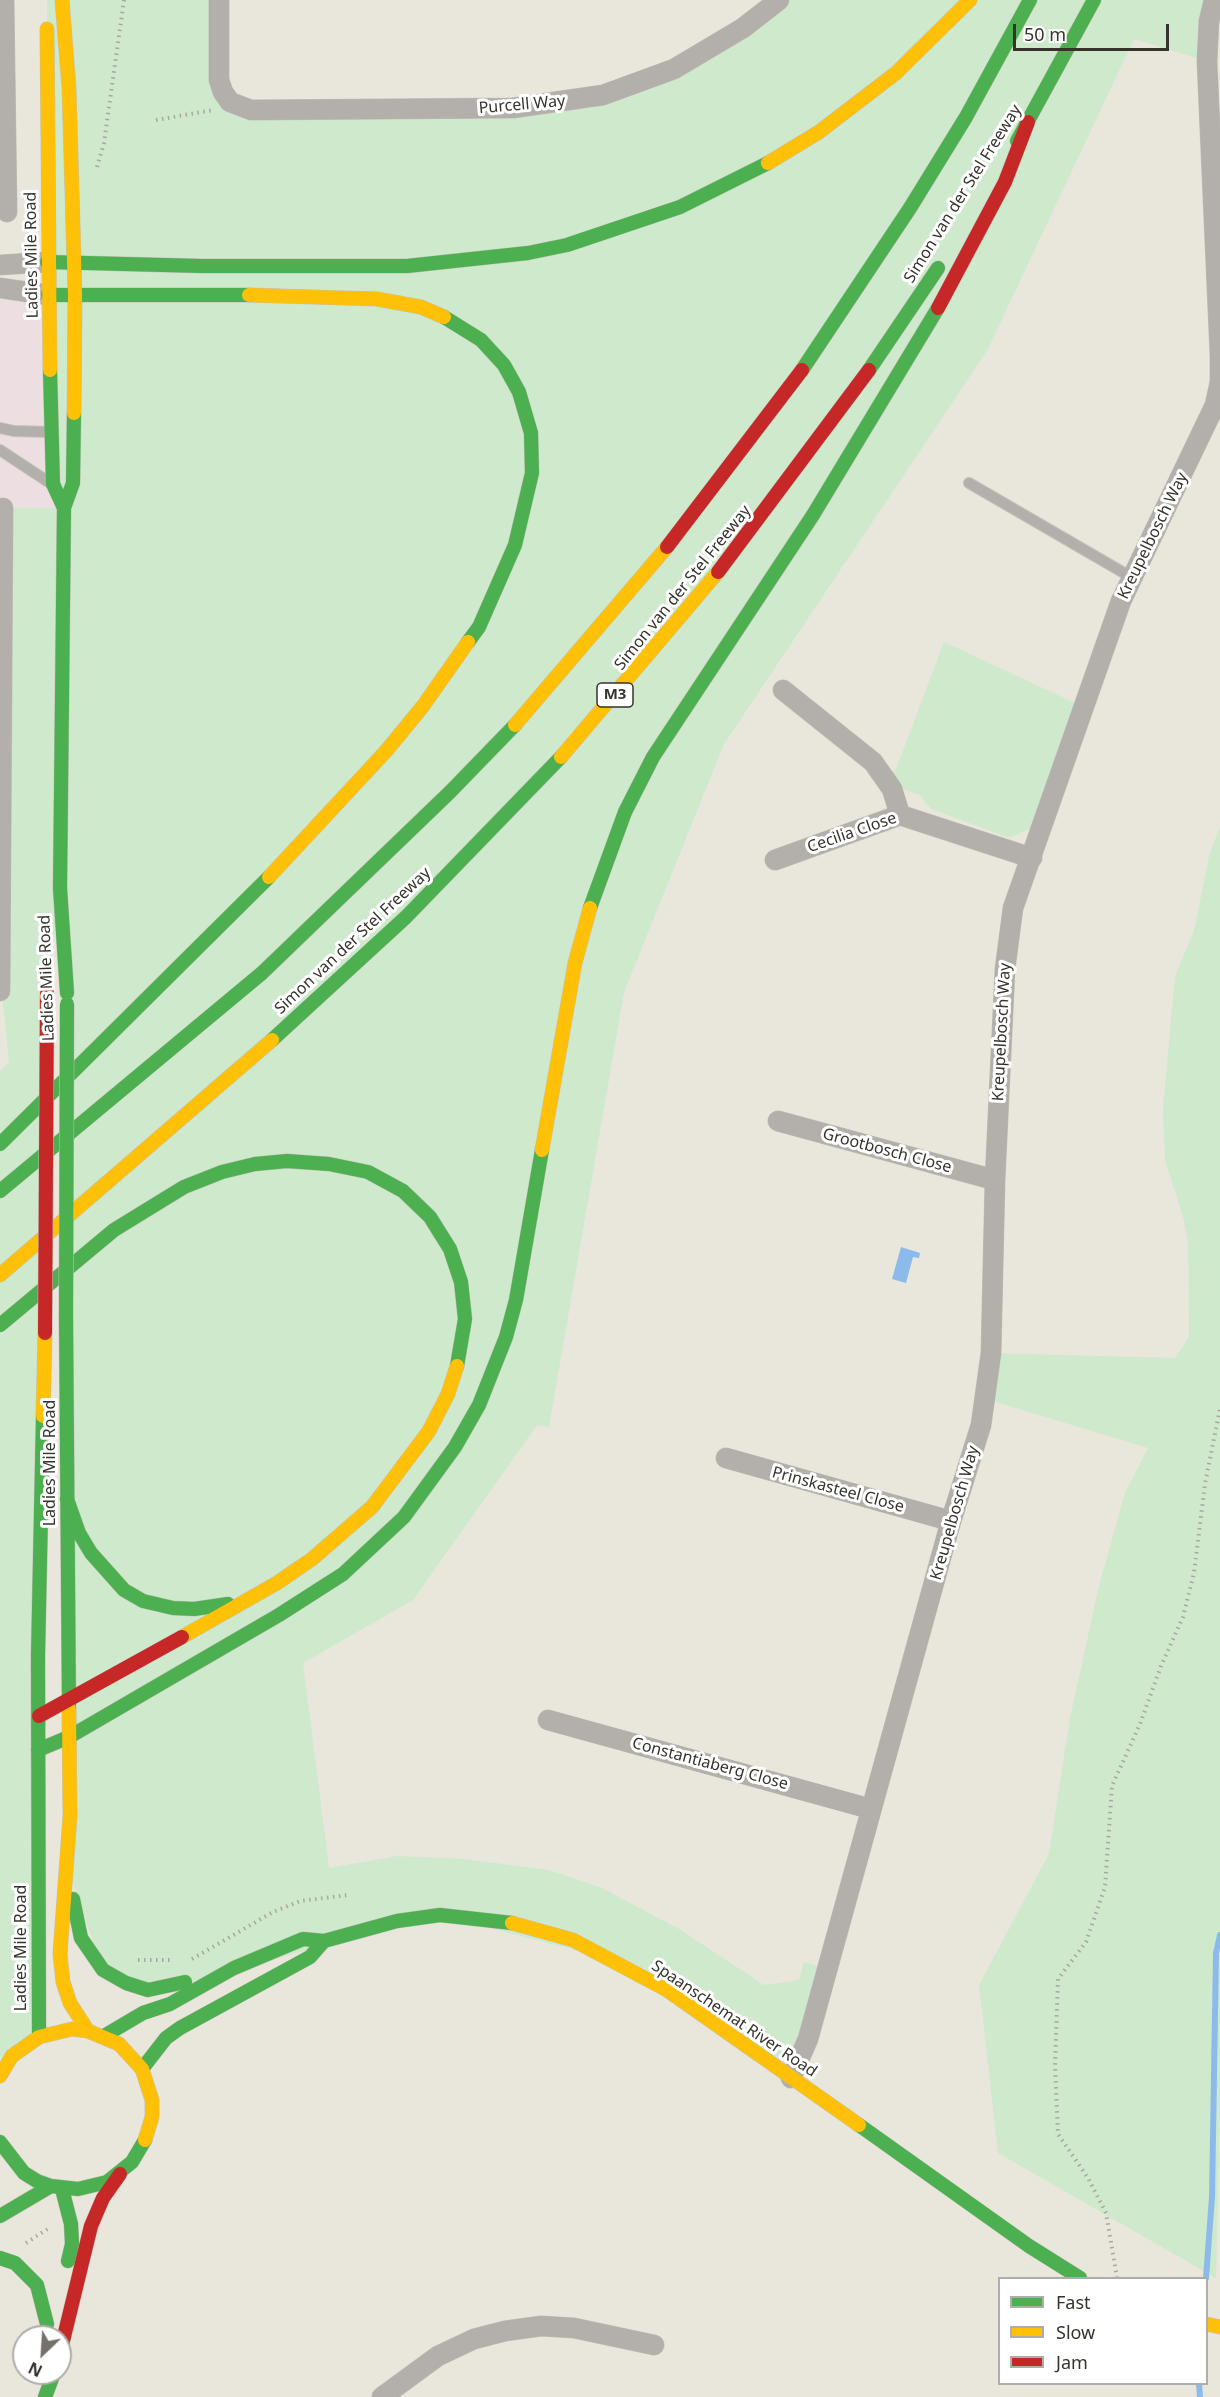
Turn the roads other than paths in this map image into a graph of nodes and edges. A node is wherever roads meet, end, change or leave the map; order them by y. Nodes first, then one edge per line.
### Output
1 (62, 0) edge
2 (219, 0) edge
3 (778, 0) edge
4 (970, 0) edge
5 (1030, 0) edge
6 (1094, 0) edge
7 (1214, 0) edge
8 (3, 12) edge
9 (47, 18) dead end
10 (1028, 122) junction
11 (7, 212) dead end
12 (967, 224) dead end
13 (943, 260) dead end
14 (47, 262) junction
15 (74, 262) junction
16 (0, 266) edge
17 (0, 288) edge
18 (48, 295) junction
19 (75, 295) junction
20 (0, 428) edge
21 (51, 432) junction
22 (0, 450) edge
23 (969, 483) dead end
24 (53, 484) junction
25 (64, 507) junction
26 (3, 508) dead end
27 (1131, 577) junction
28 (1, 603) edge
29 (783, 690) dead end
30 (900, 815) junction
31 (1, 842) edge
32 (1032, 858) junction
33 (775, 860) dead end
34 (60, 888) junction
35 (0, 987) edge
36 (778, 1121) dead end
37 (0, 1144) edge
38 (995, 1180) junction
39 (0, 1191) edge
40 (0, 1275) edge
41 (0, 1325) edge
42 (726, 1458) dead end
43 (67, 1499) junction
44 (951, 1521) junction
45 (246, 1600) junction
46 (68, 1702) junction
47 (39, 1716) junction
48 (548, 1720) dead end
49 (69, 1737) junction
50 (38, 1750) junction
51 (871, 1809) junction
52 (66, 1864) junction
53 (324, 1941) junction
54 (234, 1968) junction
55 (88, 2031) junction
56 (104, 2036) junction
57 (39, 2037) junction
58 (6, 2057) edge
59 (142, 2069) junction
60 (0, 2076) edge
61 (791, 2078) junction
62 (1, 2148) edge
63 (120, 2174) junction
64 (57, 2187) junction
65 (0, 2216) edge
66 (0, 2258) edge
67 (64, 2274) dead end
68 (1078, 2277) edge
69 (55, 2300) dead end
70 (45, 2325) edge
71 (48, 2325) edge
72 (67, 2325) edge
73 (654, 2345) dead end
74 (382, 2397) edge

1 - 15 main road, Ladies Mile Road
2 - 3 street, Purcell Way
4 - 15 main road
5 - 39 main road
6 - 10 main road, Simon van der Stel Freeway
7 - 27 street, Kreupelbosch Way
8 - 11 street
9 - 14 main road, Ladies Mile Road
10 - 12 main road, Simon van der Stel Freeway
10 - 49 main road
13 - 40 main road, Simon van der Stel Freeway / M3
14 - 15 main road
14 - 16 street
14 - 18 main road, Ladies Mile Road
15 - 19 main road, Ladies Mile Road
17 - 18 street
18 - 19 main road
18 - 21 main road, Ladies Mile Road
19 - 25 main road, Ladies Mile Road
19 - 37 main road
20 - 21 lane
21 - 24 main road, Ladies Mile Road
22 - 24 lane
23 - 27 lane
24 - 25 main road, Ladies Mile Road
25 - 34 main road, Ladies Mile Road
26 - 28 street
27 - 32 street, Kreupelbosch Way
28 - 31 street
29 - 30 street
30 - 32 street, Cecilia Close
30 - 33 street, Cecilia Close
31 - 35 street
32 - 38 street, Kreupelbosch Way
34 - 43 main road, Ladies Mile Road, bridge
34 - 47 main road, Ladies Mile Road, bridge
36 - 38 street, Grootbosch Close
38 - 44 street, Kreupelbosch Way
41 - 45 main road
42 - 44 street, Prinskasteel Close
43 - 45 main road
43 - 46 main road, Ladies Mile Road
44 - 51 street, Kreupelbosch Way
45 - 46 main road
46 - 47 main road
46 - 49 main road, Ladies Mile Road
47 - 50 main road, Ladies Mile Road
48 - 51 street, Constantiaberg Close
49 - 50 main road
49 - 52 main road, Ladies Mile Road
50 - 57 main road, Ladies Mile Road
51 - 61 street, Kreupelbosch Way
52 - 54 main road
52 - 55 main road, Ladies Mile Road
53 - 54 main road, Spaanschemat River Road
53 - 59 main road, Spaanschemat River Road
53 - 61 main road, Spaanschemat River Road
54 - 56 main road, Spaanschemat River Road
55 - 56 main road
55 - 57 main road
56 - 59 main road
57 - 58 main road
58 - 60 main road
59 - 63 main road
61 - 68 main road, Spaanschemat River Road
62 - 64 main road
63 - 64 main road
63 - 72 main road
64 - 65 main road
64 - 67 main road
66 - 70 main road
69 - 71 main road
73 - 74 street

